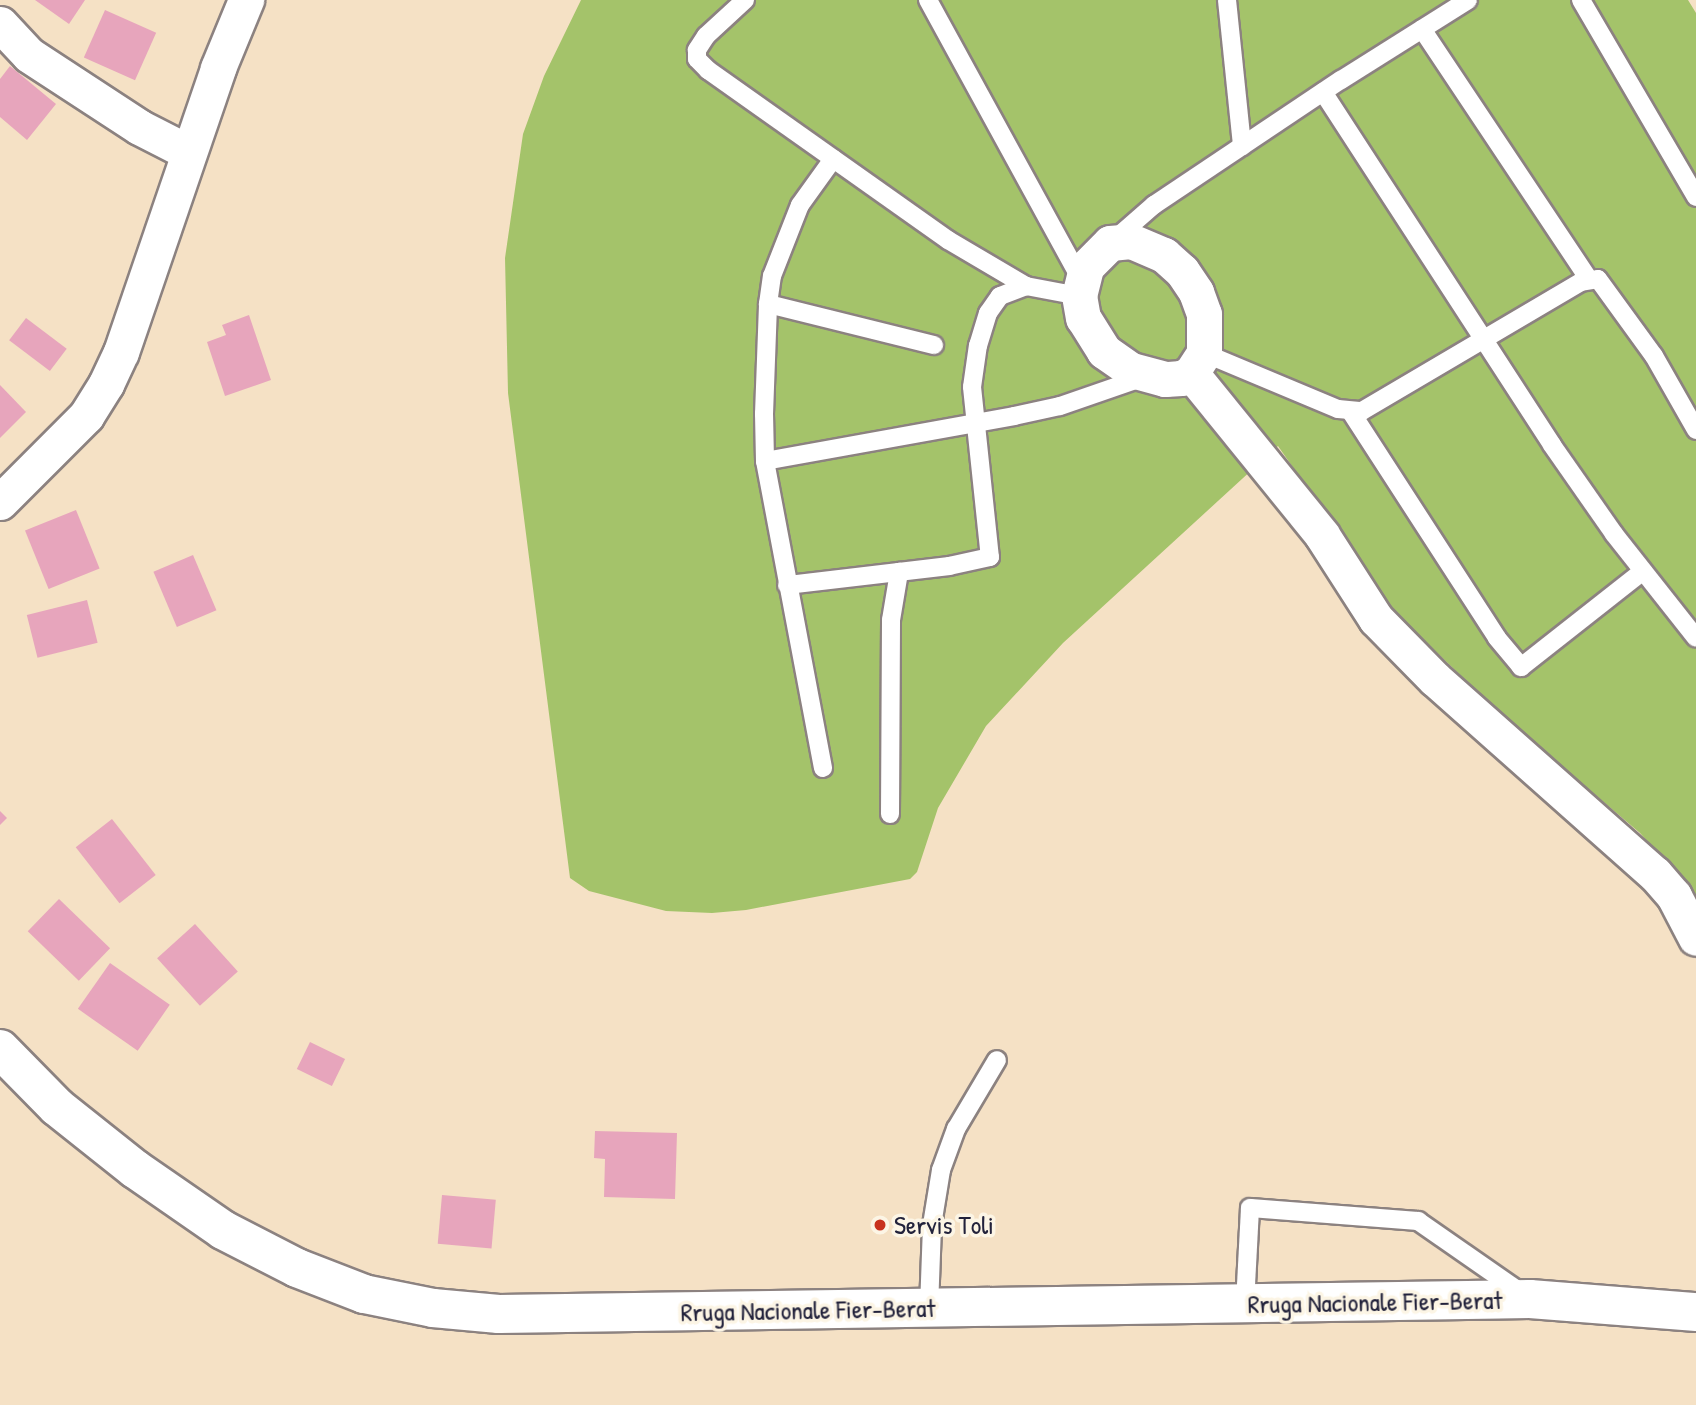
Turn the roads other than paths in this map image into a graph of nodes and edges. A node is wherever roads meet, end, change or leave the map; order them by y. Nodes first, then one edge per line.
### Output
1 (246, 0) edge
2 (745, 0) edge
3 (928, 0) edge
4 (1227, 0) edge
5 (1468, 0) edge
6 (1581, 0) edge
7 (0, 24) edge
8 (1422, 29) junction
9 (1323, 92) junction
10 (1242, 146) junction
11 (188, 152) junction
12 (833, 159) junction
13 (1696, 197) edge
14 (1110, 243) junction
15 (1589, 279) junction
16 (1026, 286) junction
17 (1080, 288) junction
18 (768, 304) junction
19 (1483, 340) junction
20 (934, 345) dead end
21 (1197, 363) junction
22 (1149, 376) junction
23 (1351, 412) junction
24 (975, 424) junction
25 (1696, 430) edge
26 (765, 461) junction
27 (0, 502) edge
28 (1643, 571) junction
29 (899, 572) junction
30 (787, 585) junction
31 (1696, 638) edge
32 (823, 768) dead end
33 (890, 814) dead end
34 (1694, 924) edge
35 (0, 1049) edge
36 (996, 1060) dead end
37 (1530, 1299) junction
38 (1245, 1304) junction
39 (929, 1308) junction
40 (1696, 1312) edge

1 - 11 street
2 - 12 lane
3 - 17 lane
4 - 10 lane
5 - 8 lane
6 - 13 lane
7 - 11 street
8 - 9 lane
8 - 15 lane
9 - 10 lane
9 - 19 lane
10 - 14 lane
11 - 27 street
12 - 16 lane
12 - 18 lane
14 - 17 street
14 - 21 street
15 - 19 lane
15 - 25 lane
16 - 17 lane
16 - 24 lane
17 - 22 street
18 - 20 lane
18 - 26 lane
19 - 23 lane
19 - 28 lane
21 - 22 street
21 - 23 lane
21 - 34 street
22 - 24 lane
23 - 28 lane
24 - 26 lane
24 - 29 lane
26 - 30 lane
28 - 31 lane
29 - 30 lane
29 - 33 lane
30 - 32 lane
35 - 39 main road, Rruga Nacionale Fier-Berat
36 - 39 lane
37 - 38 main road, Rruga Nacionale Fier-Berat
37 - 38 lane
37 - 40 main road, Rruga Nacionale Fier-Berat
38 - 39 main road, Rruga Nacionale Fier-Berat

